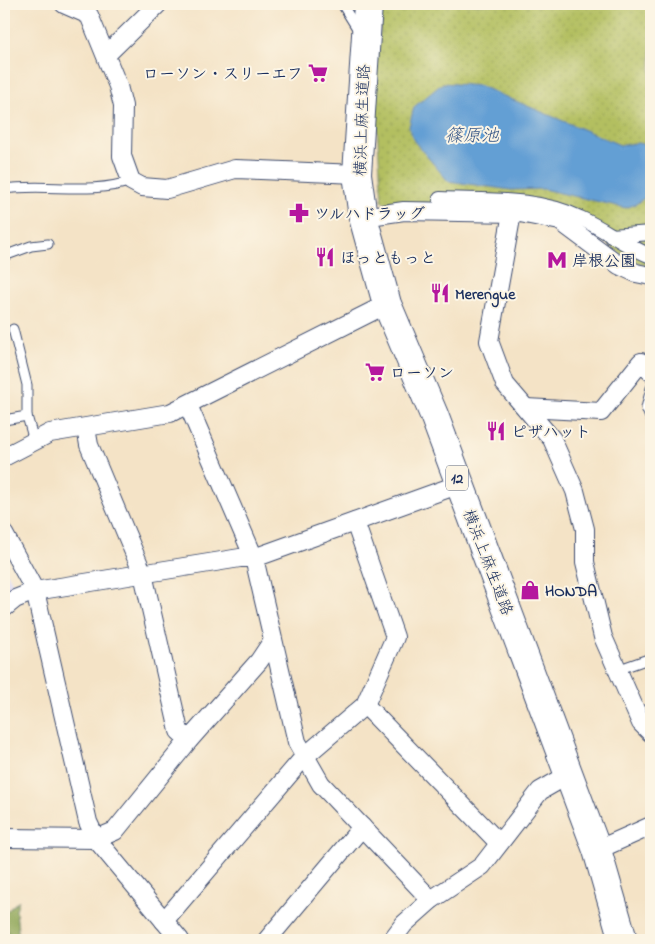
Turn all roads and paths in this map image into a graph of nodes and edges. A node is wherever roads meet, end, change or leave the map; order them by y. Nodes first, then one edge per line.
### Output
1 (64, 4) edge
2 (158, 4) edge
3 (342, 4) edge
4 (368, 4) edge
5 (87, 10) edge
6 (365, 41) junction
7 (106, 55) junction
8 (358, 174) junction
9 (131, 181) junction
10 (4, 189) edge
11 (440, 199) dead end
12 (512, 213) junction
13 (363, 217) junction
14 (651, 233) edge
15 (611, 236) junction
16 (48, 244) dead end
17 (4, 256) edge
18 (651, 256) edge
19 (651, 276) edge
20 (387, 304) junction
21 (12, 328) dead end
22 (651, 372) edge
23 (651, 388) edge
24 (188, 405) junction
25 (526, 408) junction
26 (27, 416) junction
27 (4, 420) edge
28 (651, 420) edge
29 (86, 428) junction
30 (34, 441) junction
31 (4, 457) edge
32 (460, 484) junction
33 (355, 522) junction
34 (4, 534) edge
35 (254, 558) junction
36 (143, 574) junction
37 (35, 591) junction
38 (4, 608) edge
39 (273, 640) junction
40 (651, 658) edge
41 (618, 670) junction
42 (365, 705) junction
43 (648, 724) edge
44 (189, 740) junction
45 (304, 757) junction
46 (568, 775) junction
47 (651, 826) edge
48 (362, 827) junction
49 (4, 838) edge
50 (96, 839) junction
51 (498, 842) junction
52 (597, 850) junction
53 (431, 900) junction
54 (164, 921) junction
55 (180, 940) edge
56 (266, 940) edge
57 (392, 940) edge
58 (623, 940) edge

1 - 5 street
2 - 7 street
3 - 6 lane
4 - 6 main road, 横浜上麻生道路 / 12
5 - 7 street
6 - 8 main road, 横浜上麻生道路 / 12
7 - 9 street
8 - 9 street
8 - 13 main road, 横浜上麻生道路 / 12
9 - 10 lane
11 - 15 street
12 - 13 street
12 - 19 street
12 - 25 street
13 - 20 main road, 横浜上麻生道路 / 12
14 - 15 street
15 - 18 street
16 - 17 lane
20 - 24 street
20 - 32 main road, 横浜上麻生道路 / 12
21 - 26 lane
22 - 25 street
23 - 28 lane
24 - 29 street
24 - 35 street
25 - 41 street
26 - 27 lane
26 - 30 lane
29 - 30 street
29 - 36 street
30 - 31 street
32 - 33 street
32 - 46 main road, 横浜上麻生道路 / 12
33 - 35 street
33 - 42 street
34 - 37 street
35 - 36 street
35 - 39 street
36 - 37 street
36 - 44 street
37 - 38 street
37 - 50 street
39 - 44 street
39 - 45 street
40 - 41 lane
41 - 43 street
42 - 45 street
42 - 51 street
44 - 50 street
45 - 48 street
45 - 54 street
46 - 51 street
46 - 52 main road, 横浜上麻生道路 / 12
47 - 52 street
48 - 53 street
48 - 56 street
49 - 50 street
50 - 54 street
51 - 53 street
52 - 58 main road, 横浜上麻生道路 / 12
53 - 57 street
54 - 55 street

